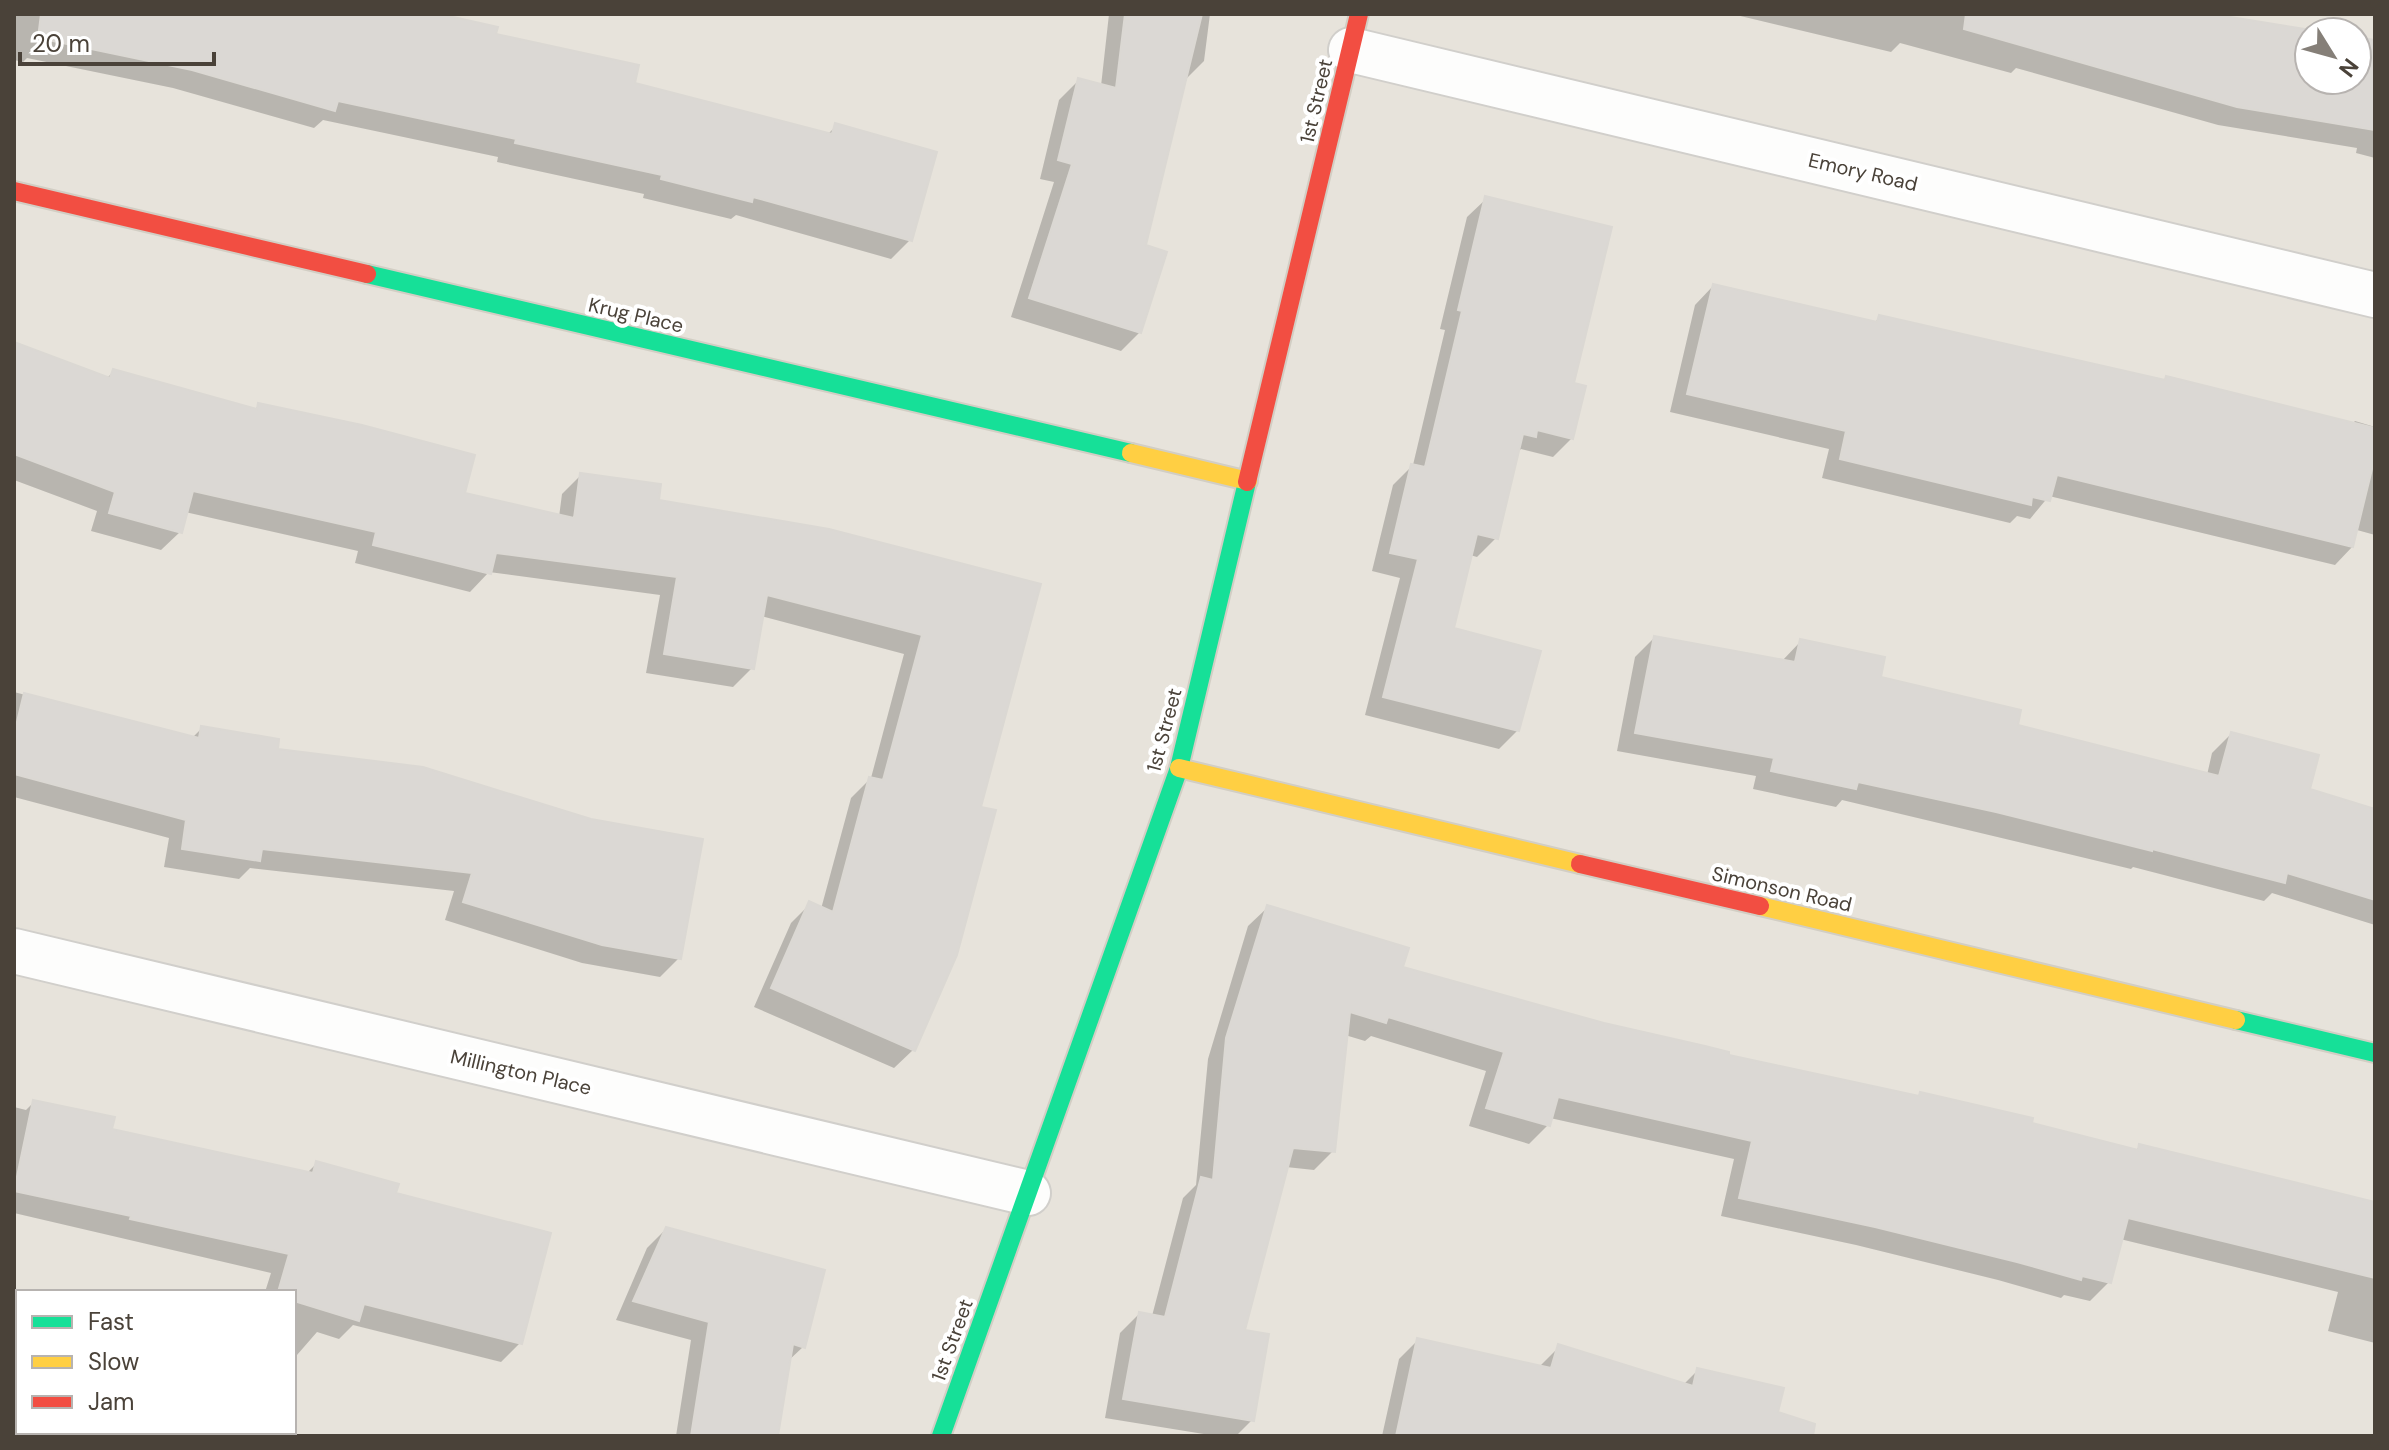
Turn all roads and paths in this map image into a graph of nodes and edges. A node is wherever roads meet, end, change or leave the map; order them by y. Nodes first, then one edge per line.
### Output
1 (1355, 32) edge
2 (14, 191) edge
3 (2375, 295) edge
4 (1248, 481) junction
5 (1179, 768) junction
6 (14, 951) edge
7 (2375, 1053) edge
8 (1028, 1193) junction
9 (941, 1436) edge

1 - 3 street, Emory Road
1 - 4 street, 1st Street
2 - 4 street, Krug Place
4 - 5 street, 1st Street
5 - 7 street, Simonson Road
5 - 8 street, 1st Street
6 - 8 street, Millington Place
8 - 9 street, 1st Street

